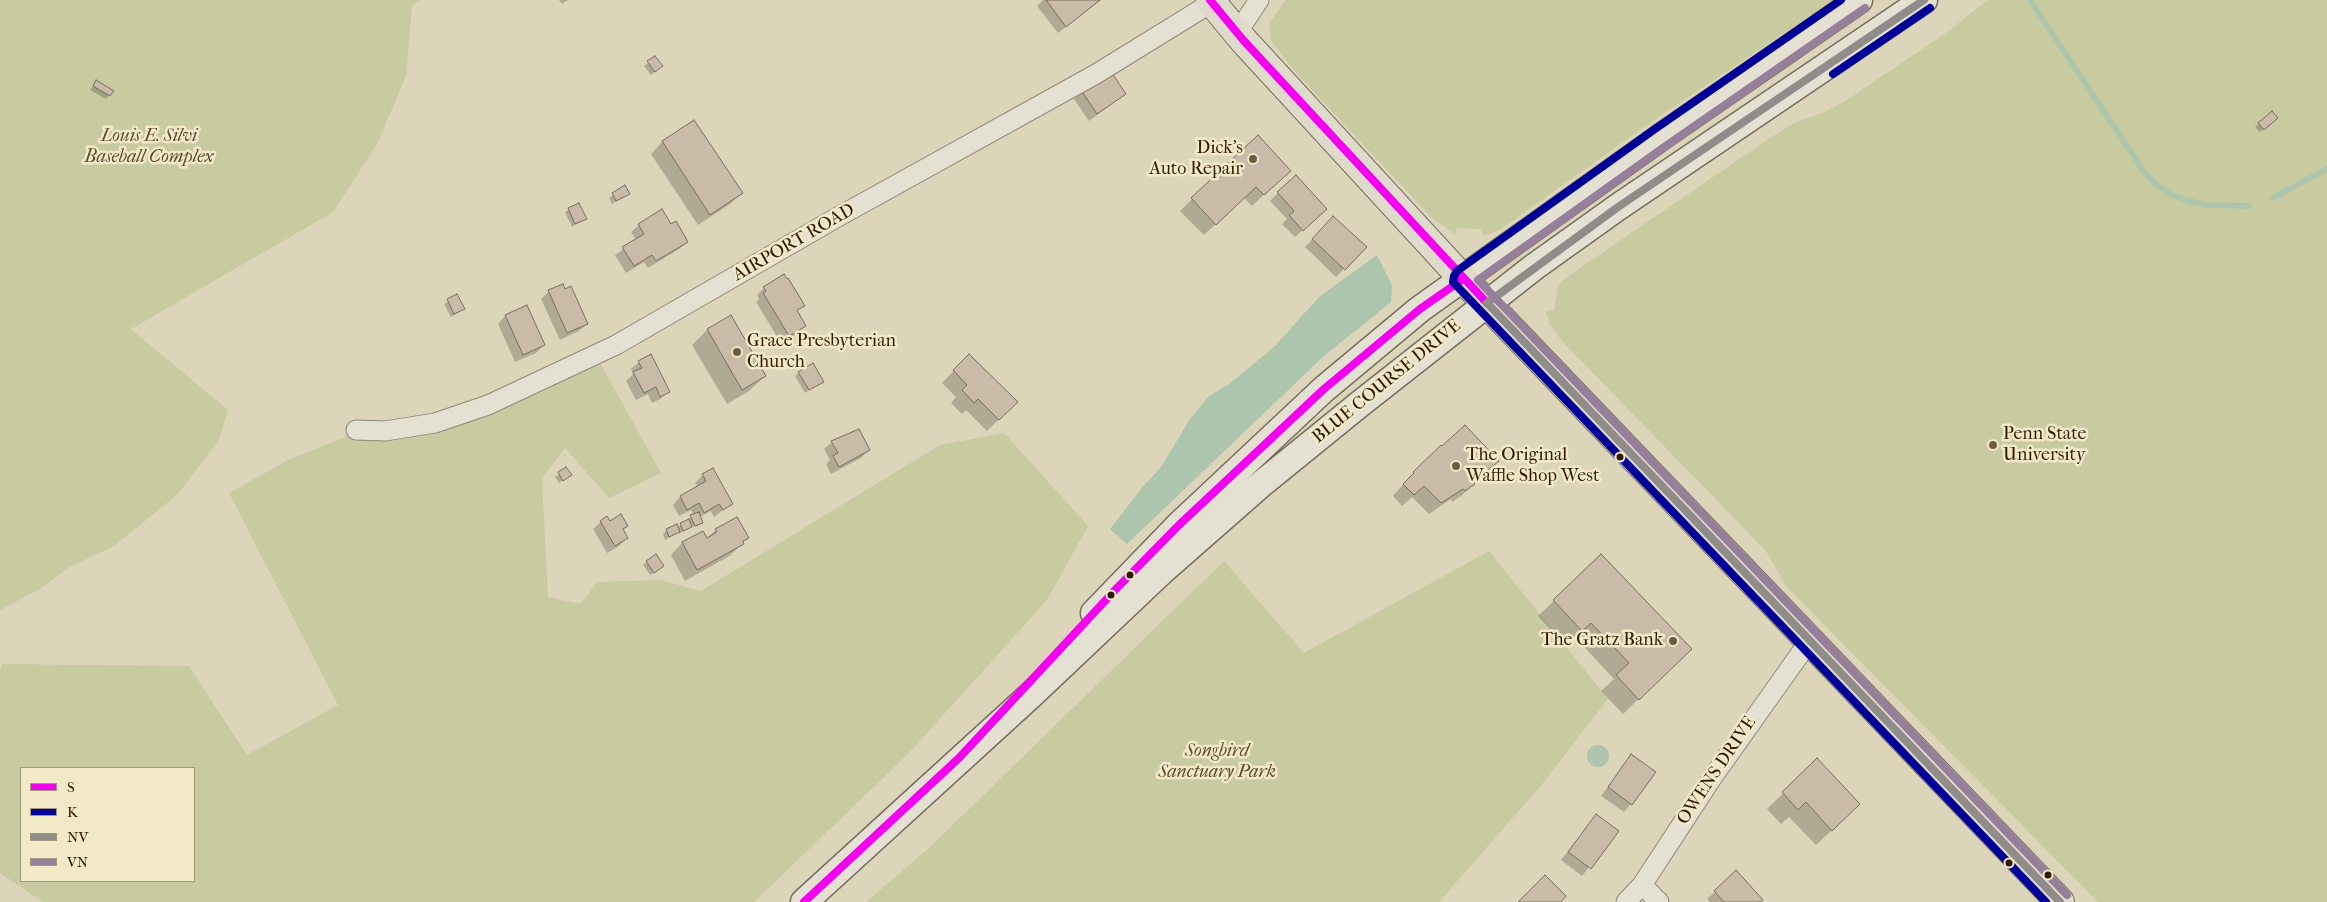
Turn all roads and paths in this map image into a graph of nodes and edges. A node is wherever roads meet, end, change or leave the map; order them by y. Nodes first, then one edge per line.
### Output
1 (1259, 0) edge
2 (1859, 0) edge
3 (1924, 0) edge
4 (1213, 1) edge
5 (1237, 33) junction
6 (1464, 279) junction
7 (1487, 304) junction
8 (356, 430) dead end
9 (1810, 640) junction
10 (959, 758) junction
11 (1642, 885) junction
12 (804, 902) edge
13 (1626, 902) edge
14 (1659, 902) edge
15 (2060, 902) edge

1 - 5 street
2 - 6 main road, BLUE COURSE DRIVE
3 - 7 main road, BLUE COURSE DRIVE
4 - 5 main road
4 - 8 street, AIRPORT ROAD
5 - 6 main road
6 - 7 main road
6 - 10 main road, BLUE COURSE DRIVE
7 - 9 main road
7 - 10 main road, BLUE COURSE DRIVE
9 - 11 street, OWENS DRIVE
9 - 15 main road
10 - 12 main road, BLUE COURSE DRIVE
11 - 13 street, OWENS DRIVE
11 - 14 street

